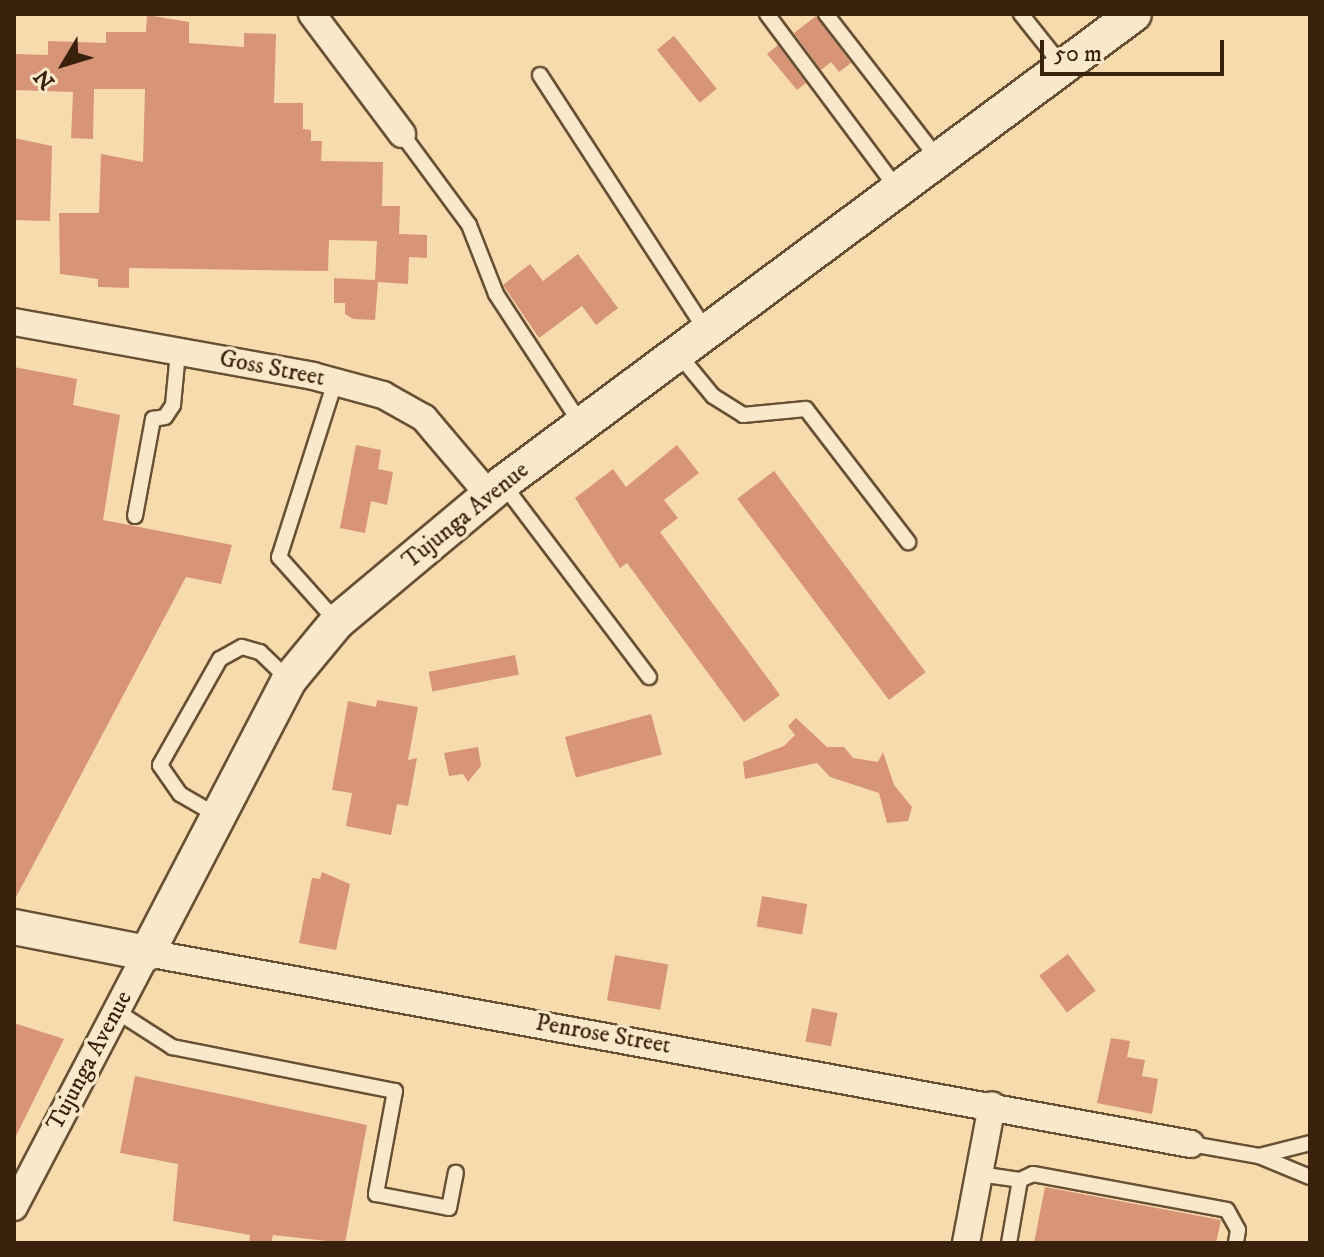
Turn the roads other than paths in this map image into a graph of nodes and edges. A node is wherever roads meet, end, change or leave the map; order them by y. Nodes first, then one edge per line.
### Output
1 (312, 14) edge
2 (767, 14) edge
3 (826, 14) edge
4 (1021, 14) edge
5 (1134, 14) edge
6 (1064, 68) junction
7 (540, 75) dead end
8 (402, 134) joint
9 (940, 161) junction
10 (900, 193) junction
11 (14, 322) edge
12 (709, 334) junction
13 (178, 352) junction
14 (680, 356) junction
15 (335, 382) junction
16 (584, 428) junction
17 (496, 489) junction
18 (135, 516) dead end
19 (908, 542) dead end
20 (337, 622) junction
21 (649, 677) dead end
22 (289, 680) junction
23 (218, 816) junction
24 (14, 927) edge
25 (147, 953) junction
26 (116, 1011) junction
27 (992, 1105) junction
28 (1310, 1143) edge
29 (1191, 1144) joint
30 (1259, 1156) junction
31 (456, 1173) dead end
32 (979, 1174) junction
33 (1310, 1177) edge
34 (1020, 1180) junction
35 (14, 1207) edge
36 (966, 1243) edge
37 (1009, 1243) edge
38 (1236, 1243) edge

1 - 8 street
2 - 10 lane
3 - 9 lane
4 - 6 lane
5 - 6 street, Tujunga Avenue
6 - 9 street, Tujunga Avenue
7 - 12 lane
8 - 16 lane
9 - 10 street, Tujunga Avenue
10 - 12 street, Tujunga Avenue
11 - 13 street, Goss Street
12 - 14 street, Tujunga Avenue
13 - 15 street, Goss Street
13 - 18 lane
14 - 16 street, Tujunga Avenue
14 - 19 lane
15 - 17 street, Goss Street
15 - 20 lane
16 - 17 street, Tujunga Avenue
17 - 20 street, Tujunga Avenue
17 - 21 lane
20 - 22 street, Tujunga Avenue
22 - 23 street, Tujunga Avenue
22 - 23 lane
23 - 25 street, Tujunga Avenue
24 - 25 street, Penrose Street
25 - 26 street, Tujunga Avenue
25 - 27 street, Penrose Street
26 - 31 lane
26 - 35 street, Tujunga Avenue
27 - 29 street, Penrose Street
27 - 32 street
28 - 30 lane
29 - 30 lane
30 - 33 lane
32 - 34 lane
32 - 36 street
34 - 37 lane
34 - 38 lane

